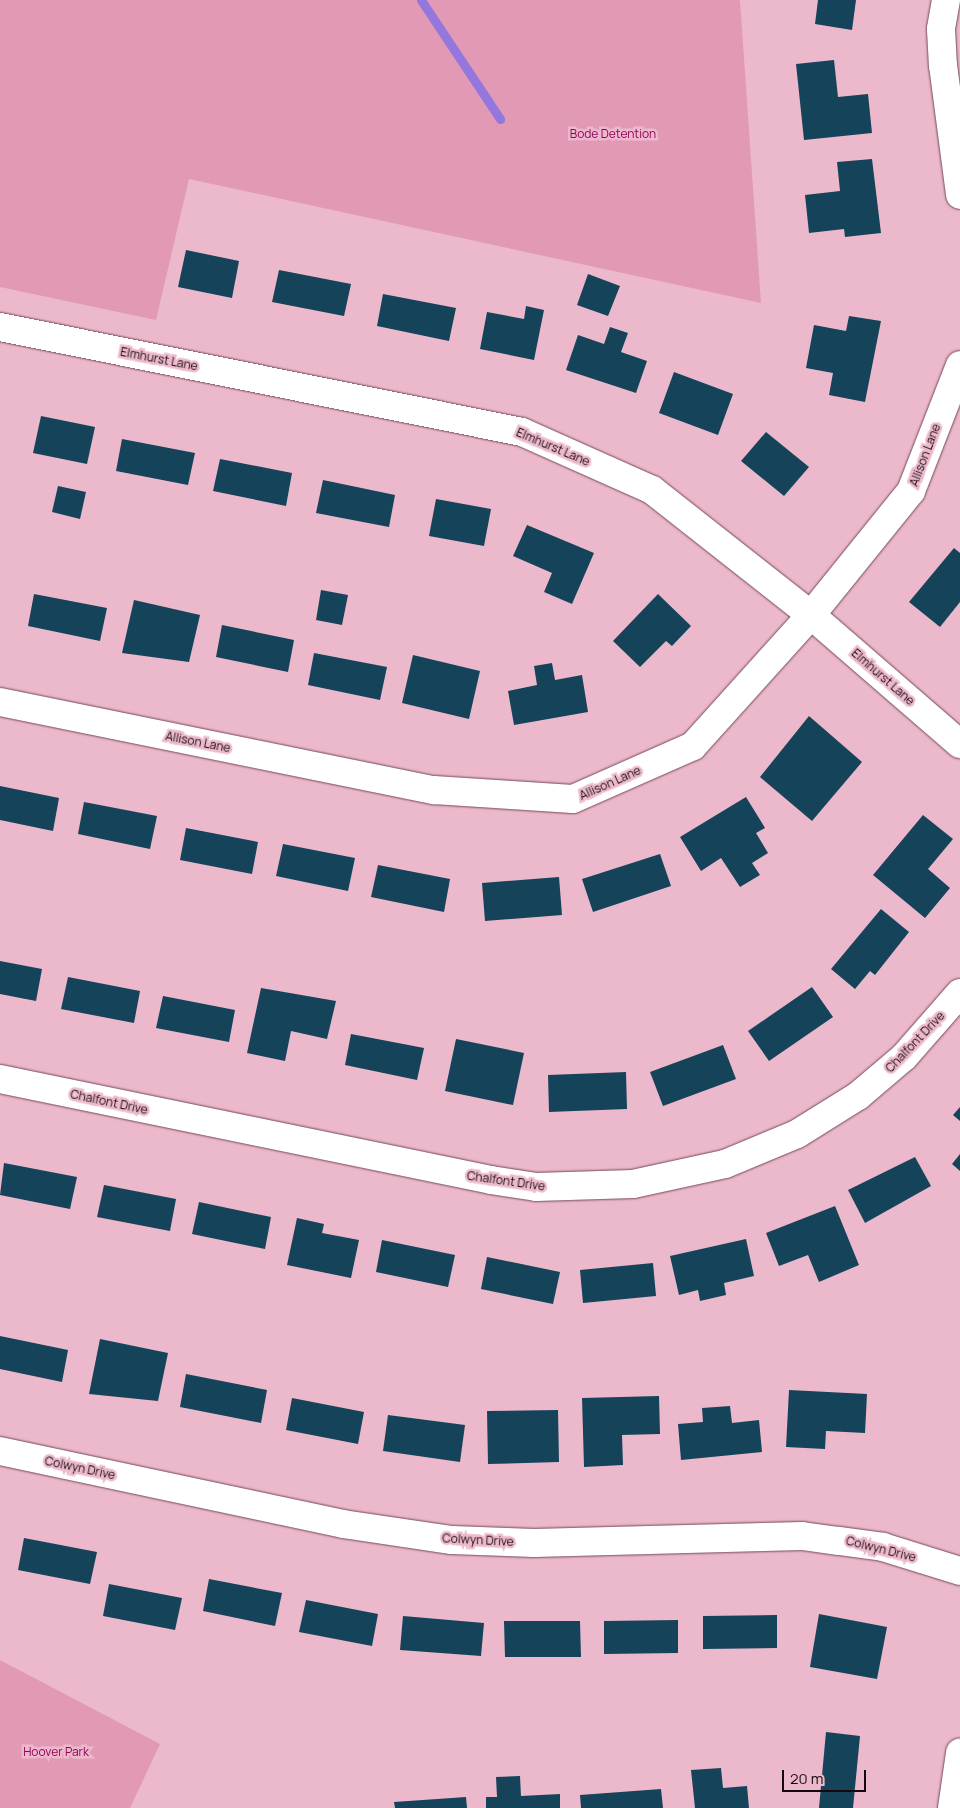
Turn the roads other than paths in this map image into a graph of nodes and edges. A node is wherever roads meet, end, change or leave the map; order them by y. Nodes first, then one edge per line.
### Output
1 (946, 0) edge
2 (960, 195) edge
3 (0, 328) edge
4 (960, 365) edge
5 (811, 616) junction
6 (0, 702) edge
7 (960, 744) edge
8 (960, 993) edge
9 (0, 1079) edge
10 (0, 1451) edge
11 (960, 1571) edge
12 (960, 1753) edge
13 (952, 1808) edge

1 - 2 street
3 - 5 street, Elmhurst Lane
4 - 5 street, Allison Lane
5 - 6 street, Allison Lane
5 - 7 street, Elmhurst Lane
8 - 9 street, Chalfont Drive
10 - 11 street, Colwyn Drive
12 - 13 street

